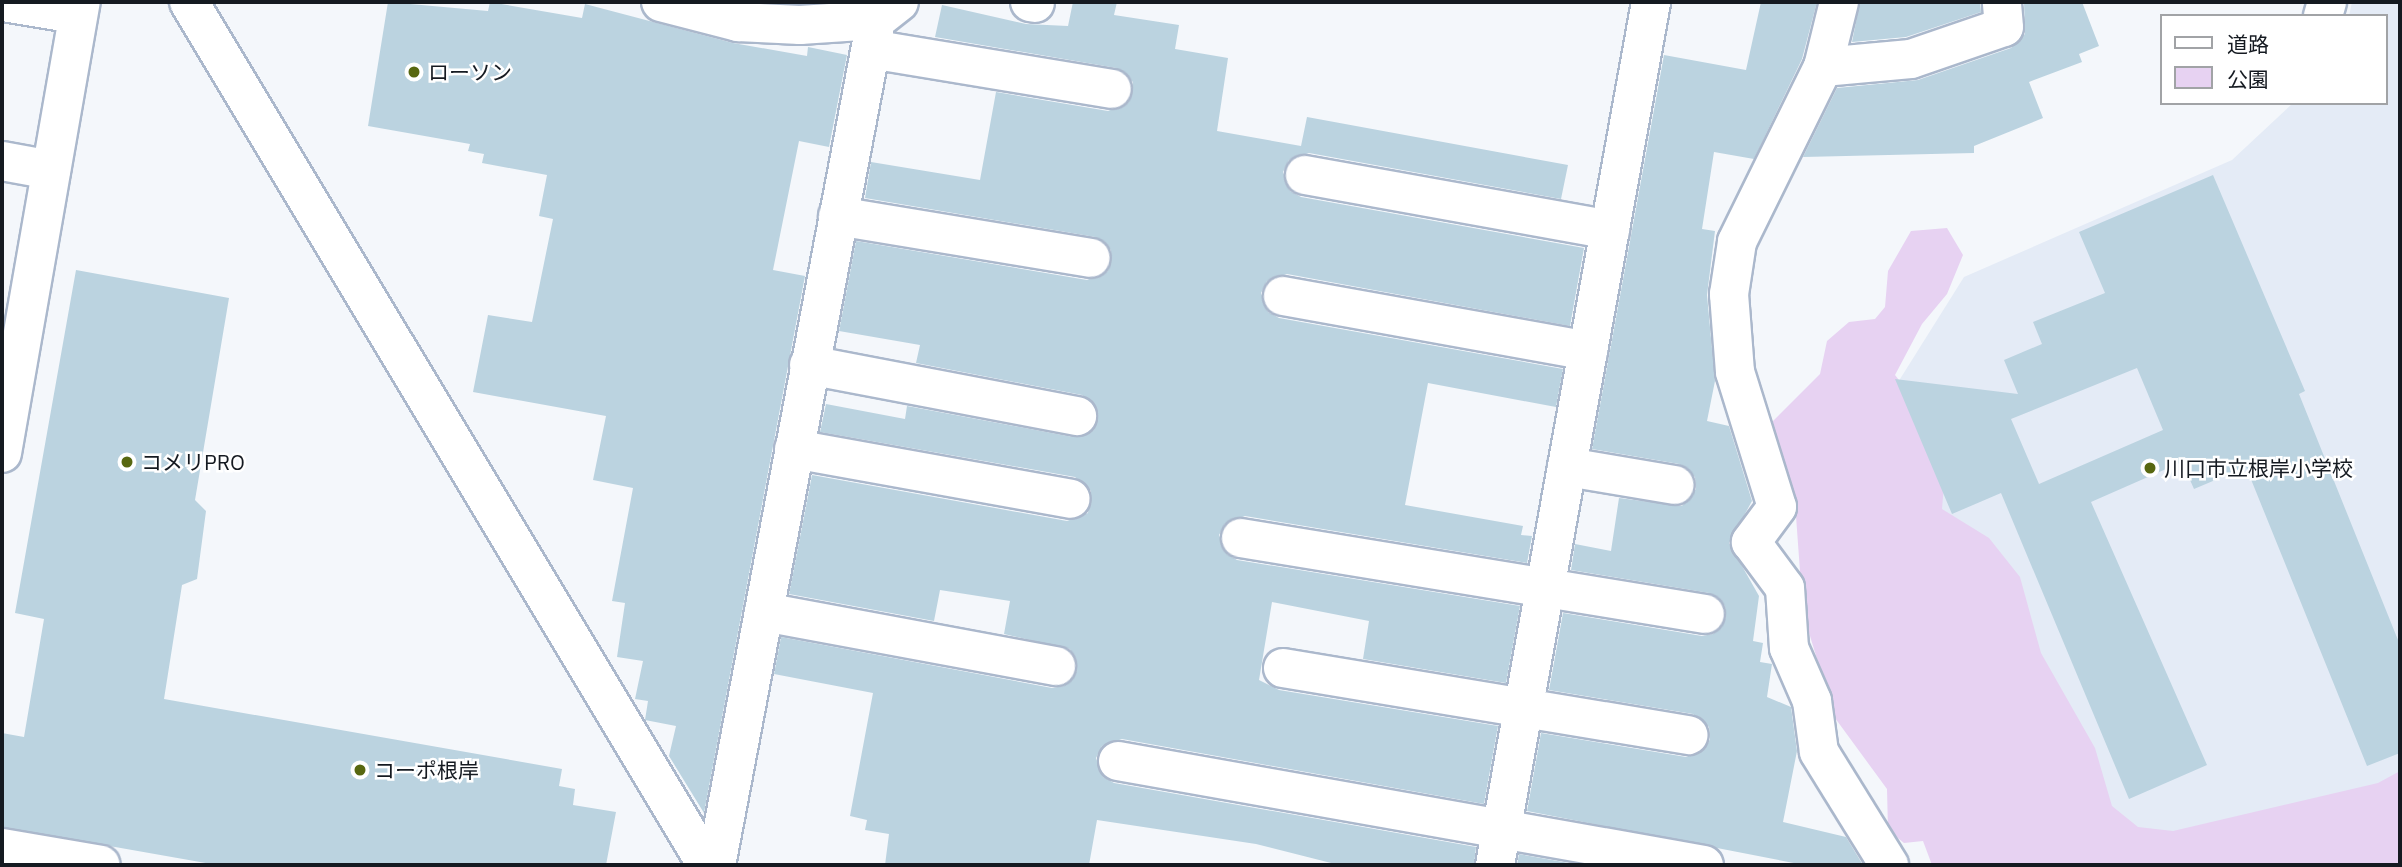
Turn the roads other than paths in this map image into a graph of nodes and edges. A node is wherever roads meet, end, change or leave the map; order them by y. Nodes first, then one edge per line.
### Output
1 (4, 2) edge
2 (189, 2) edge
3 (660, 2) edge
4 (1651, 2) edge
5 (1839, 2) edge
6 (2002, 2) edge
7 (79, 8) edge
8 (882, 23) edge
9 (1824, 67) junction
10 (1112, 89) dead end
11 (2, 161) edge
12 (51, 170) junction
13 (1305, 175) dead end
14 (838, 216) junction
15 (1610, 230) junction
16 (1091, 258) dead end
17 (1283, 296) dead end
18 (1588, 351) junction
19 (809, 365) junction
20 (1077, 416) dead end
21 (794, 449) junction
22 (2, 453) edge
23 (1567, 467) junction
24 (1675, 485) dead end
25 (1071, 499) dead end
26 (1241, 538) dead end
27 (1545, 587) junction
28 (764, 612) junction
29 (1705, 614) dead end
30 (1056, 666) dead end
31 (1283, 668) dead end
32 (1524, 706) junction
33 (1689, 736) dead end
34 (1118, 761) dead end
35 (2, 848) edge
36 (1499, 848) edge
37 (101, 865) edge
38 (707, 865) edge
39 (716, 865) edge
40 (1704, 865) edge
41 (1889, 865) edge

1 - 7 street
2 - 38 street
3 - 8 street
4 - 15 street
5 - 9 street
6 - 9 street
7 - 12 street
8 - 10 street
8 - 14 street
9 - 41 street
11 - 12 street
12 - 22 street
13 - 15 street
14 - 16 street
14 - 19 street
15 - 18 street
17 - 18 street
18 - 23 street
19 - 20 street
19 - 21 street
21 - 25 street
21 - 28 street
23 - 24 street
23 - 27 street
26 - 27 street
27 - 29 street
27 - 32 street
28 - 30 street
28 - 39 street
31 - 32 street
32 - 33 street
32 - 36 street
34 - 36 street
35 - 37 street
36 - 40 street

